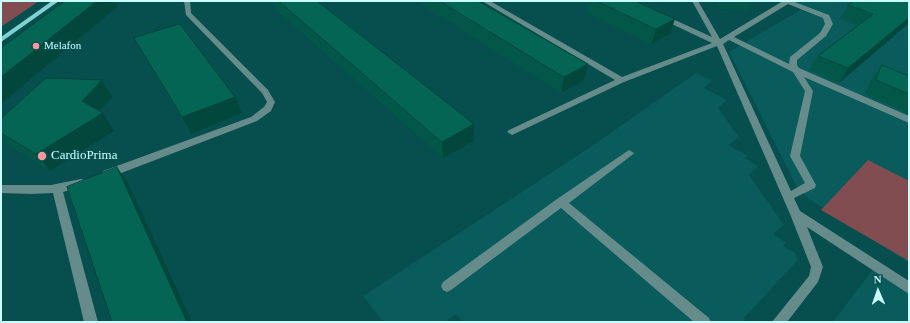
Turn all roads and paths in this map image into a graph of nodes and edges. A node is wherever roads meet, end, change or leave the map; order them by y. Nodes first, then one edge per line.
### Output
1 (56, 1) edge
2 (187, 1) edge
3 (484, 1) edge
4 (695, 1) edge
5 (786, 1) edge
6 (655, 14) edge
7 (728, 37) junction
8 (1, 40) edge
9 (719, 43) junction
10 (796, 70) junction
11 (621, 80) junction
12 (909, 120) edge
13 (512, 132) dead end
14 (629, 153) dead end
15 (1, 189) edge
16 (57, 189) junction
17 (788, 197) junction
18 (561, 202) junction
19 (796, 214) junction
20 (447, 286) dead end
21 (909, 288) edge
22 (91, 322) edge
23 (704, 322) edge
24 (779, 322) edge

1 - 8 main road
2 - 16 lane
3 - 11 lane
4 - 9 lane
5 - 7 lane
5 - 10 lane
6 - 9 lane
7 - 9 lane
7 - 10 lane
9 - 11 lane
9 - 17 lane
10 - 12 lane
10 - 17 lane
11 - 13 lane
14 - 18 lane
15 - 16 lane
16 - 22 lane
17 - 19 lane
18 - 20 lane
18 - 23 lane
19 - 21 lane
19 - 24 lane

